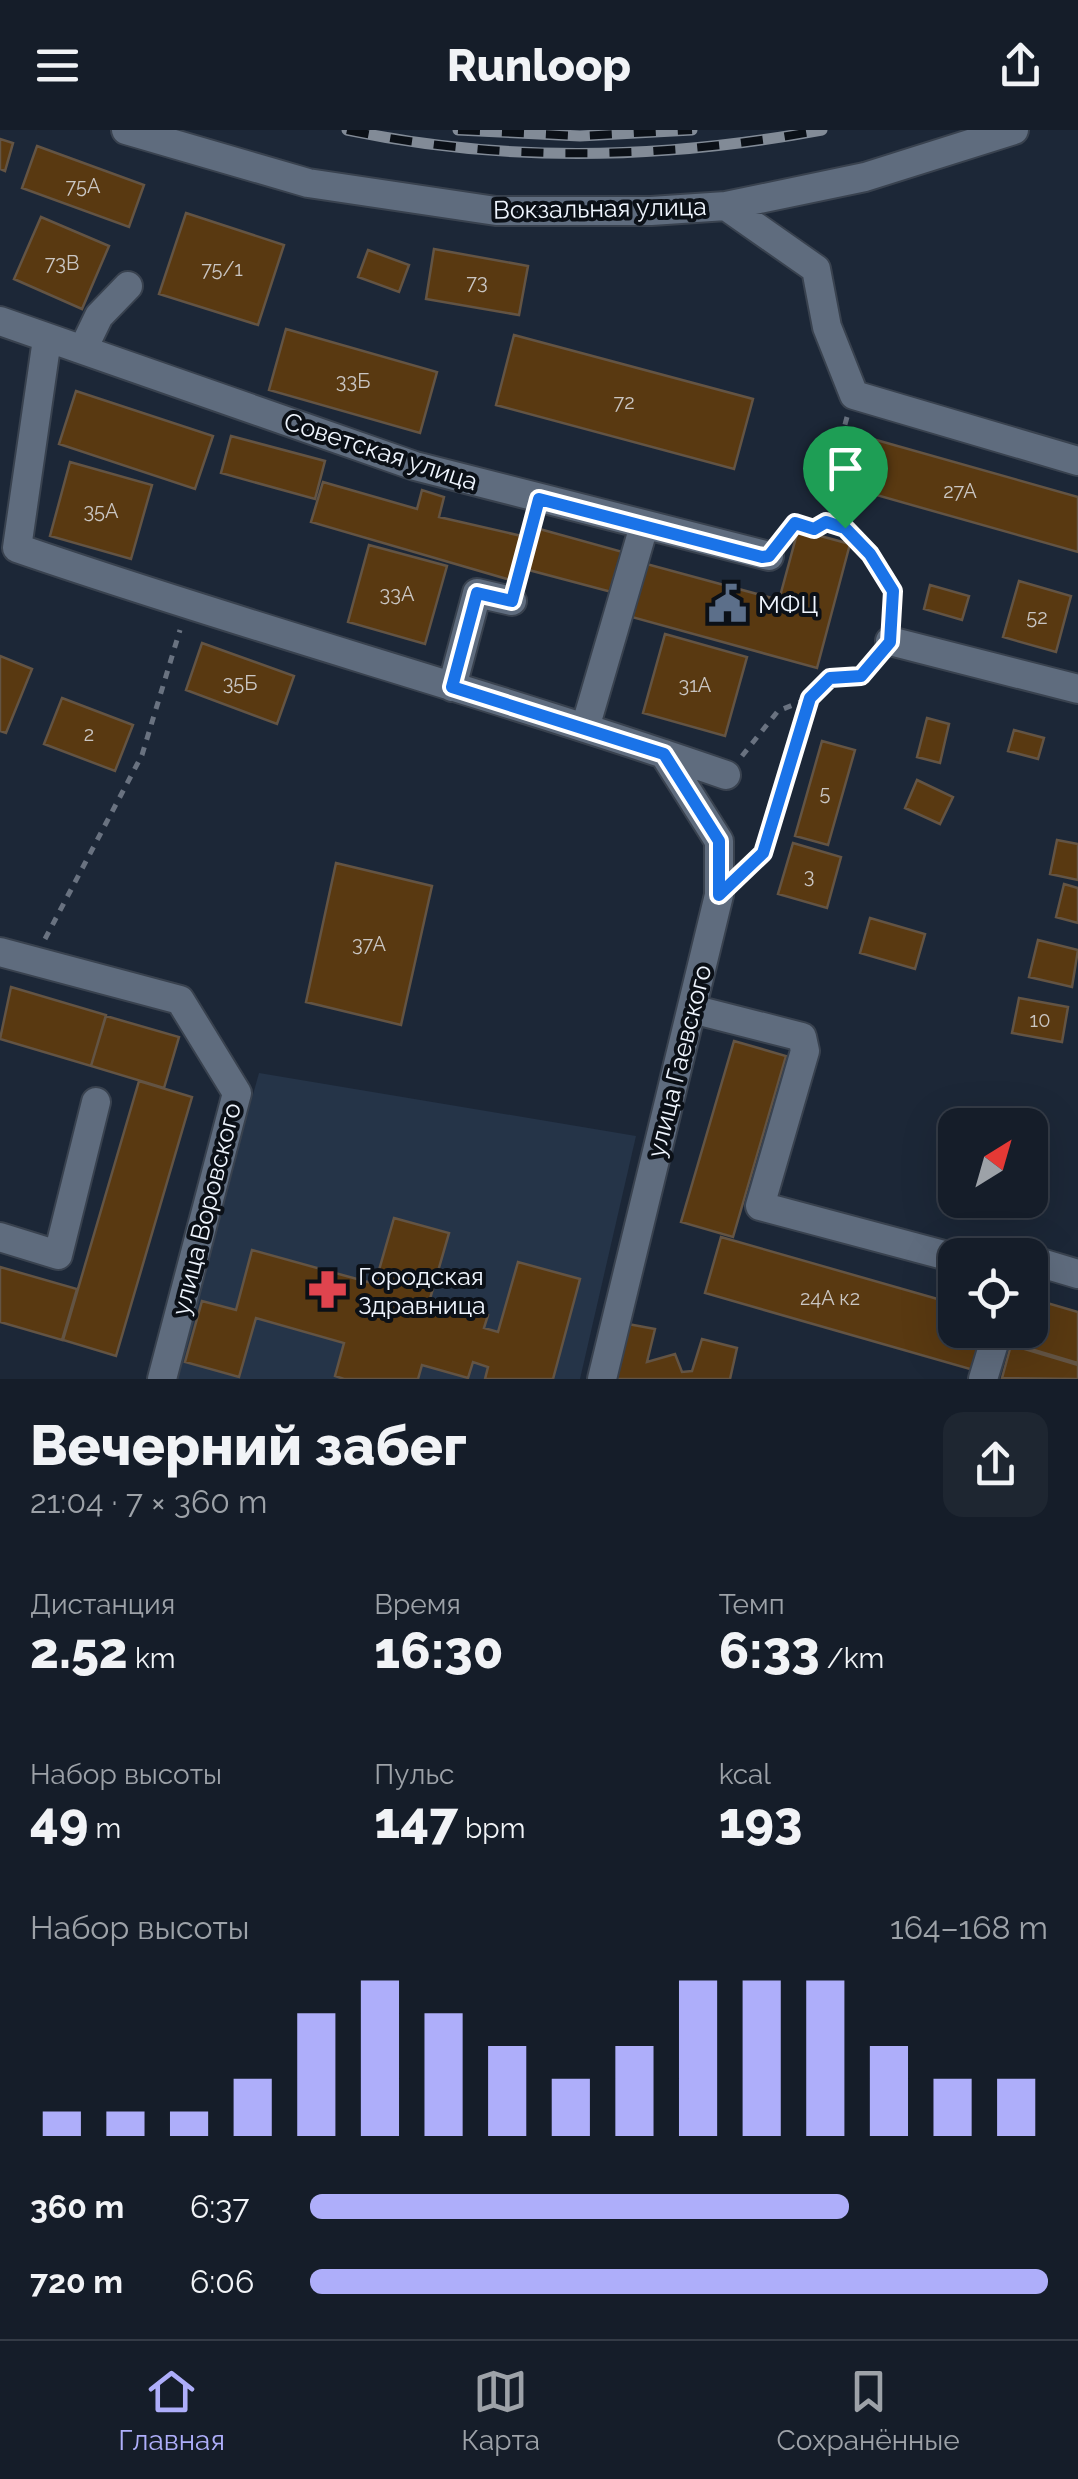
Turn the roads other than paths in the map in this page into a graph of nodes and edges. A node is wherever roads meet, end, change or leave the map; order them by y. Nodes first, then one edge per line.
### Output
1 (126, 130) edge
2 (1014, 130) edge
3 (726, 206) junction
4 (128, 286) dead end
5 (0, 320) edge
6 (47, 339) junction
7 (82, 349) junction
8 (1078, 461) edge
9 (644, 526) junction
10 (769, 556) road end
11 (512, 601) road end
12 (890, 642) road end
13 (452, 687) junction
14 (1078, 689) edge
15 (585, 728) junction
16 (664, 754) junction
17 (726, 776) road end
18 (0, 952) edge
19 (692, 1010) junction
20 (96, 1102) dead end
21 (0, 1237) edge
22 (938, 1253) edge
23 (1048, 1265) edge
24 (1078, 1274) edge
25 (992, 1348) edge
26 (162, 1379) edge
27 (602, 1379) edge
28 (983, 1379) edge

1 - 3 street, Вокзальная улица
2 - 3 street, Вокзальная улица
3 - 8 street
4 - 7 street
5 - 6 street, Советская улица
6 - 7 street, Советская улица
6 - 13 street
7 - 9 street, Советская улица
9 - 10 street, Советская улица
9 - 15 street
11 - 13 street
12 - 14 street
13 - 15 street
15 - 16 street
16 - 17 street
16 - 19 street, улица Гаевского
18 - 26 street, улица Воровского
19 - 22 street
19 - 27 street, улица Гаевского
20 - 21 street
23 - 24 street
25 - 28 street

